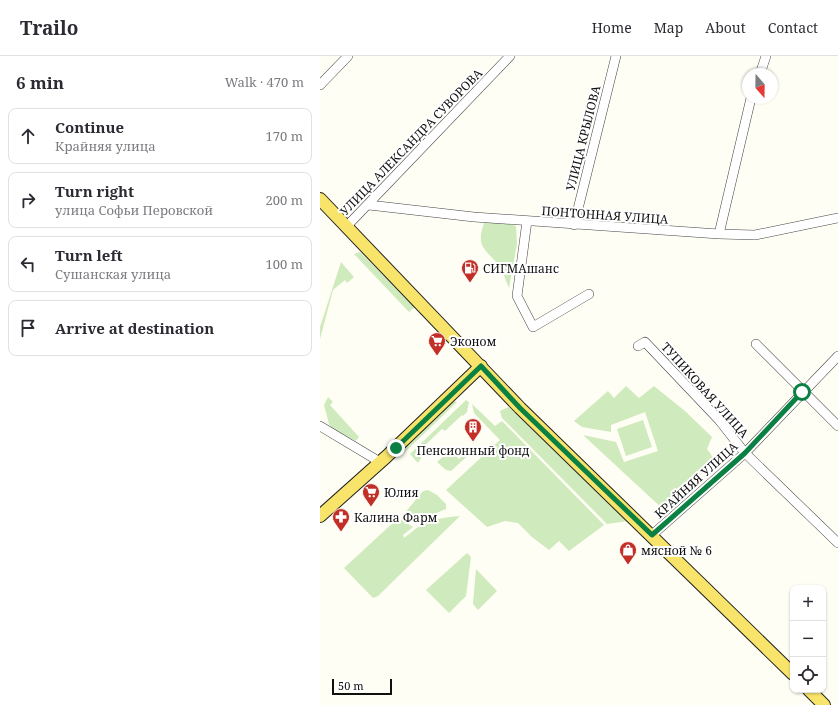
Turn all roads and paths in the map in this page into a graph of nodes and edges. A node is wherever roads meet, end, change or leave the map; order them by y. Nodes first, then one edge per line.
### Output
1 (348, 56) edge
2 (510, 56) edge
3 (616, 56) edge
4 (766, 56) edge
5 (762, 68) edge
6 (320, 85) edge
7 (750, 104) edge
8 (320, 199) edge
9 (369, 205) junction
10 (838, 218) edge
11 (527, 221) junction
12 (574, 225) junction
13 (346, 227) junction
14 (719, 234) junction
15 (589, 294) dead end
16 (756, 344) dead end
17 (638, 346) dead end
18 (838, 356) edge
19 (481, 366) junction
20 (802, 392) junction
21 (320, 426) edge
22 (838, 426) edge
23 (745, 453) junction
24 (380, 462) junction
25 (320, 516) edge
26 (652, 535) junction
27 (838, 543) edge
28 (790, 671) edge
29 (812, 693) edge
30 (824, 705) edge

1 - 6 street
2 - 9 street, УЛИЦА АЛЕКСАНДРА СУВОРОВА
3 - 12 street, УЛИЦА КРЫЛОВА
4 - 5 street
7 - 14 street
8 - 13 main road
9 - 11 street, ПОНТОННАЯ УЛИЦА
9 - 13 street, УЛИЦА АЛЕКСАНДРА СУВОРОВА
10 - 14 street, ПОНТОННАЯ УЛИЦА
11 - 12 street, ПОНТОННАЯ УЛИЦА
11 - 15 street
12 - 14 street, ПОНТОННАЯ УЛИЦА
13 - 19 main road
16 - 20 street
17 - 23 street, ТУПИКОВАЯ УЛИЦА
18 - 20 street, КРАЙНЯЯ УЛИЦА
19 - 24 main road
19 - 26 main road
20 - 22 street
20 - 23 street, КРАЙНЯЯ УЛИЦА
21 - 24 street
23 - 26 street, КРАЙНЯЯ УЛИЦА
23 - 27 street, ТУПИКОВАЯ УЛИЦА
24 - 25 main road
26 - 28 main road
29 - 30 main road

